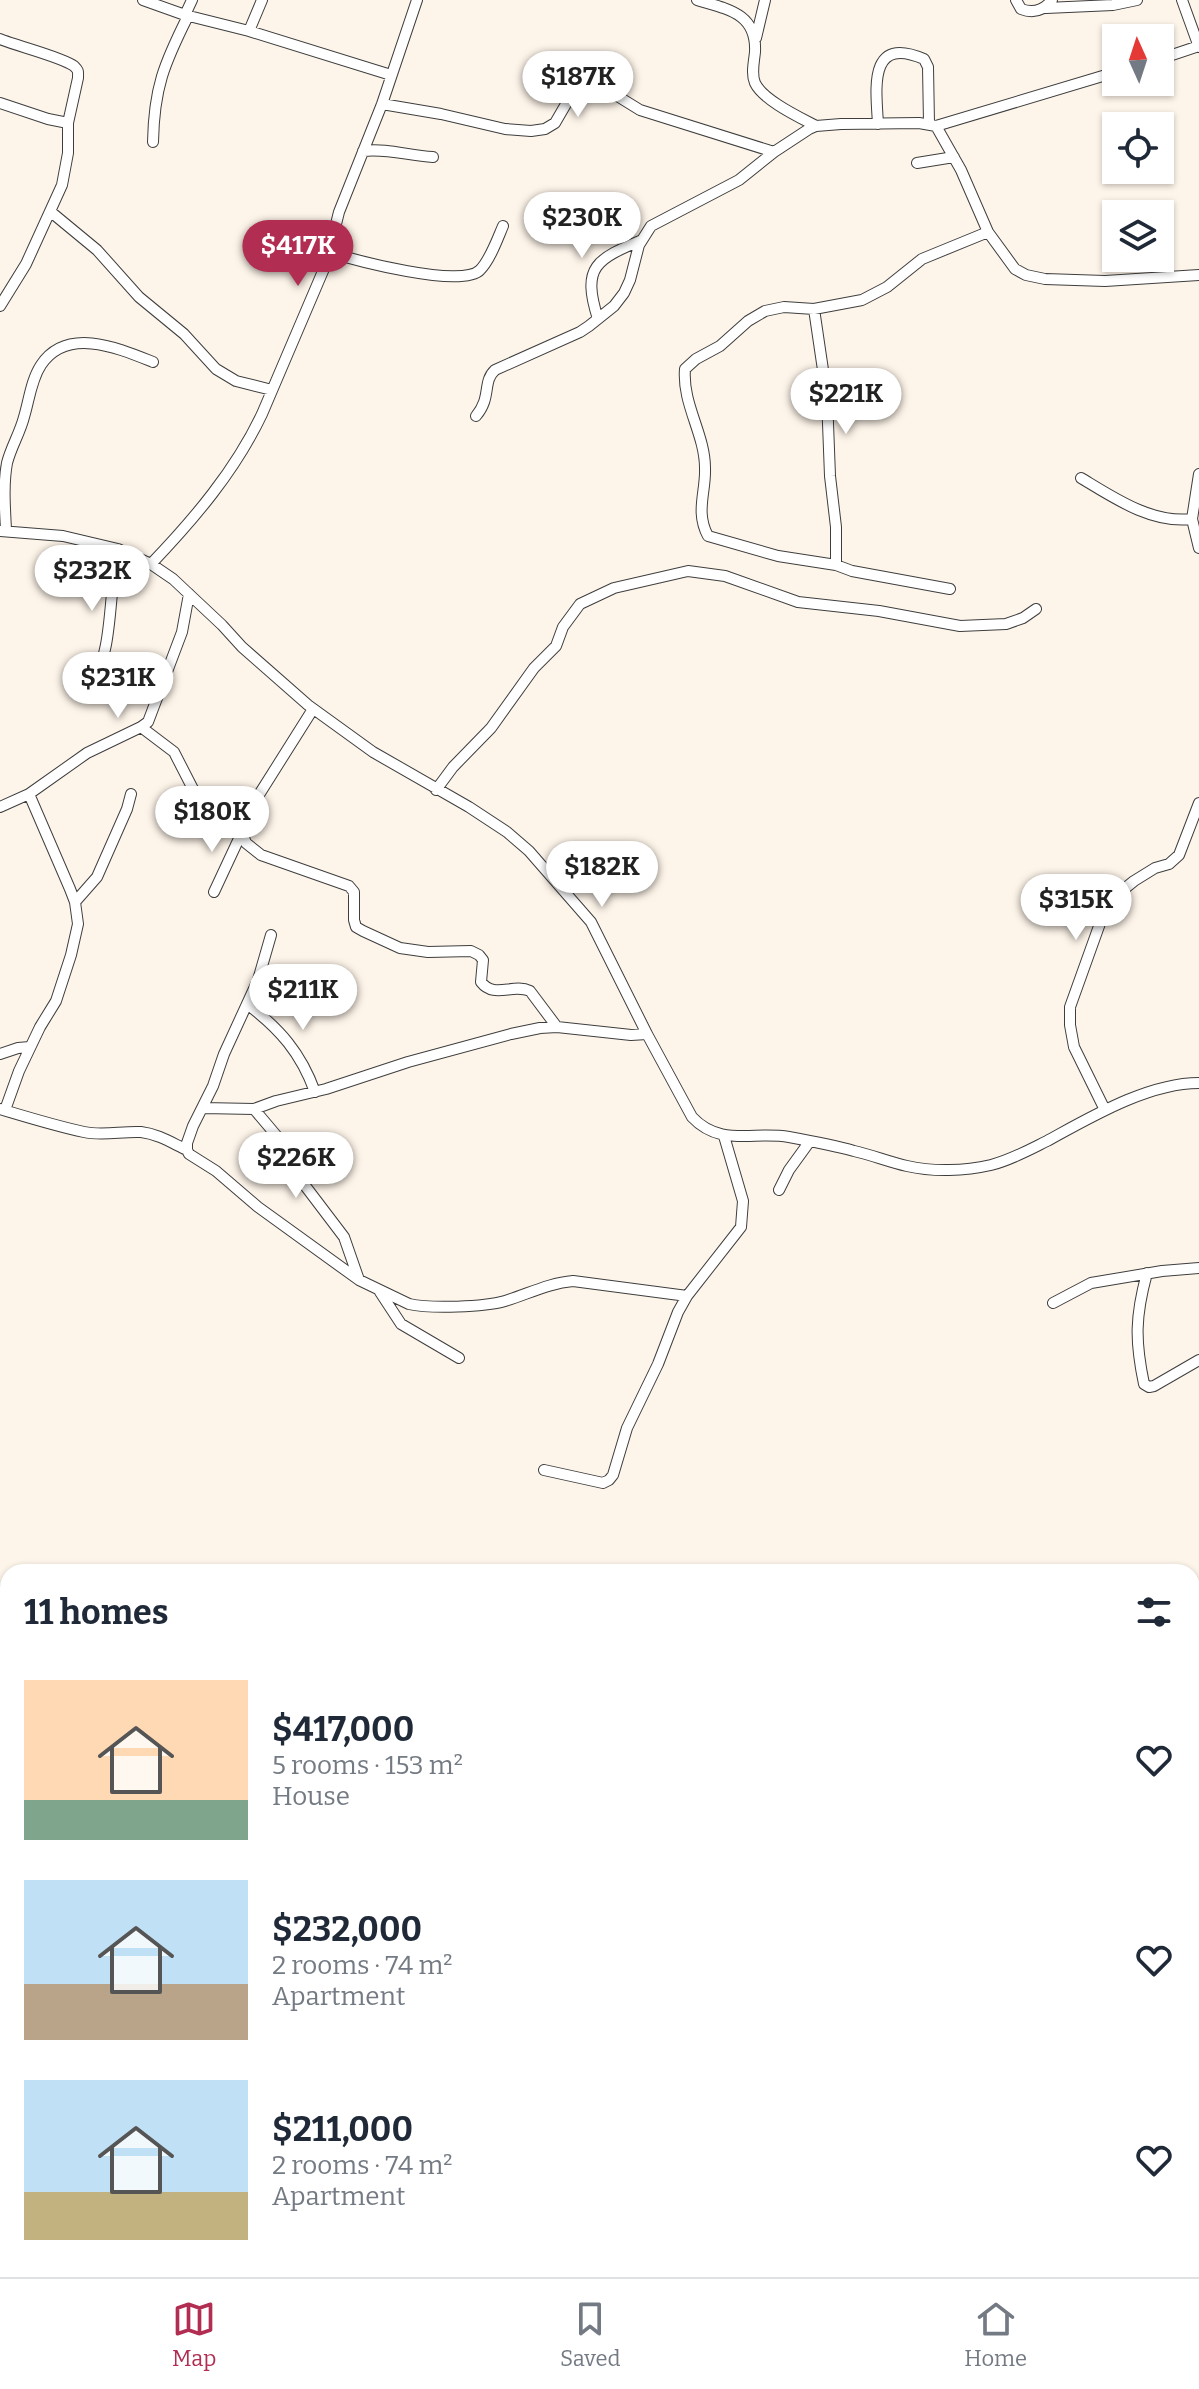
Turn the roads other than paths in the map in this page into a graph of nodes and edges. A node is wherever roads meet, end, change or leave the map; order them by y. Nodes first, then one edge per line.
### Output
1 (143, 0) edge
2 (192, 0) edge
3 (262, 0) edge
4 (417, 0) edge
5 (697, 0) edge
6 (765, 0) edge
7 (1016, 0) edge
8 (1137, 0) edge
9 (1182, 0) edge
10 (1049, 4) edge
11 (187, 16) junction
12 (249, 31) junction
13 (0, 39) edge
14 (756, 40) junction
15 (1199, 47) edge
16 (1174, 55) edge
17 (391, 75) junction
18 (1102, 76) edge
19 (0, 103) edge
20 (382, 104) junction
21 (68, 123) junction
22 (878, 124) junction
23 (933, 124) junction
24 (816, 126) junction
25 (153, 142) dead end
26 (363, 151) junction
27 (774, 152) junction
28 (433, 157) dead end
29 (954, 157) junction
30 (917, 163) dead end
31 (51, 212) junction
32 (503, 226) dead end
33 (988, 232) junction
34 (642, 240) junction
35 (329, 252) junction
36 (1199, 275) edge
37 (0, 306) edge
38 (814, 309) junction
39 (598, 319) junction
40 (153, 362) dead end
41 (272, 390) junction
42 (476, 416) dead end
43 (1199, 474) edge
44 (1081, 478) dead end
45 (1192, 519) junction
46 (3, 531) edge
47 (1199, 548) edge
48 (118, 549) junction
49 (151, 564) junction
50 (836, 565) junction
51 (950, 589) dead end
52 (189, 594) junction
53 (1036, 609) dead end
54 (92, 686) dead end
55 (313, 709) junction
56 (141, 727) junction
57 (436, 790) junction
58 (29, 794) junction
59 (131, 794) dead end
60 (1199, 803) edge
61 (0, 807) edge
62 (241, 834) junction
63 (214, 892) dead end
64 (75, 902) junction
65 (271, 935) dead end
66 (247, 1004) junction
67 (557, 1027) junction
68 (647, 1034) junction
69 (30, 1047) junction
70 (0, 1054) edge
71 (1199, 1083) edge
72 (315, 1092) junction
73 (203, 1108) junction
74 (2, 1109) edge
75 (254, 1109) junction
76 (1105, 1110) junction
77 (724, 1136) junction
78 (810, 1141) junction
79 (187, 1150) junction
80 (779, 1190) dead end
81 (1199, 1268) edge
82 (1147, 1273) junction
83 (359, 1280) junction
84 (379, 1290) junction
85 (687, 1296) junction
86 (1053, 1303) dead end
87 (459, 1358) dead end
88 (1199, 1360) edge
89 (544, 1470) dead end

1 - 11 street
2 - 11 street
3 - 12 street
4 - 17 street
5 - 14 street
6 - 14 street
7 - 10 street
8 - 10 street
9 - 15 street
11 - 12 street
11 - 25 street
12 - 17 street
13 - 21 street
14 - 24 street
15 - 16 street
17 - 20 street
18 - 23 street
19 - 21 street
20 - 26 street
20 - 27 street
21 - 31 street
22 - 23 street
22 - 23 street
22 - 24 street
23 - 29 street
24 - 27 street
26 - 28 street
26 - 35 street
27 - 34 street
29 - 30 street
29 - 33 street
31 - 37 street
31 - 41 street
32 - 35 street
33 - 36 street
33 - 38 street
34 - 39 street
34 - 39 street
35 - 41 street
38 - 50 street
38 - 50 street
39 - 42 street
40 - 46 street
41 - 49 street
43 - 45 street
44 - 45 street
45 - 47 street
46 - 48 street
48 - 49 street
48 - 54 street
49 - 52 street
50 - 51 street
52 - 55 street
52 - 56 street
53 - 57 street
55 - 57 street
55 - 62 street
56 - 58 street
56 - 62 street
57 - 68 street
58 - 61 street
58 - 64 street
59 - 64 street
60 - 76 street
62 - 63 street
62 - 67 street
64 - 69 street
65 - 66 street
66 - 72 street
66 - 73 street
67 - 68 street
67 - 72 street
68 - 77 street
69 - 70 street
69 - 74 street
71 - 76 street
72 - 75 street
73 - 75 street
73 - 79 street
74 - 79 street
75 - 83 street
76 - 78 street
77 - 78 street
77 - 85 street
78 - 80 street
79 - 83 street
81 - 82 street
82 - 86 street
82 - 88 street
83 - 84 street
84 - 85 street
84 - 87 street
85 - 89 street

